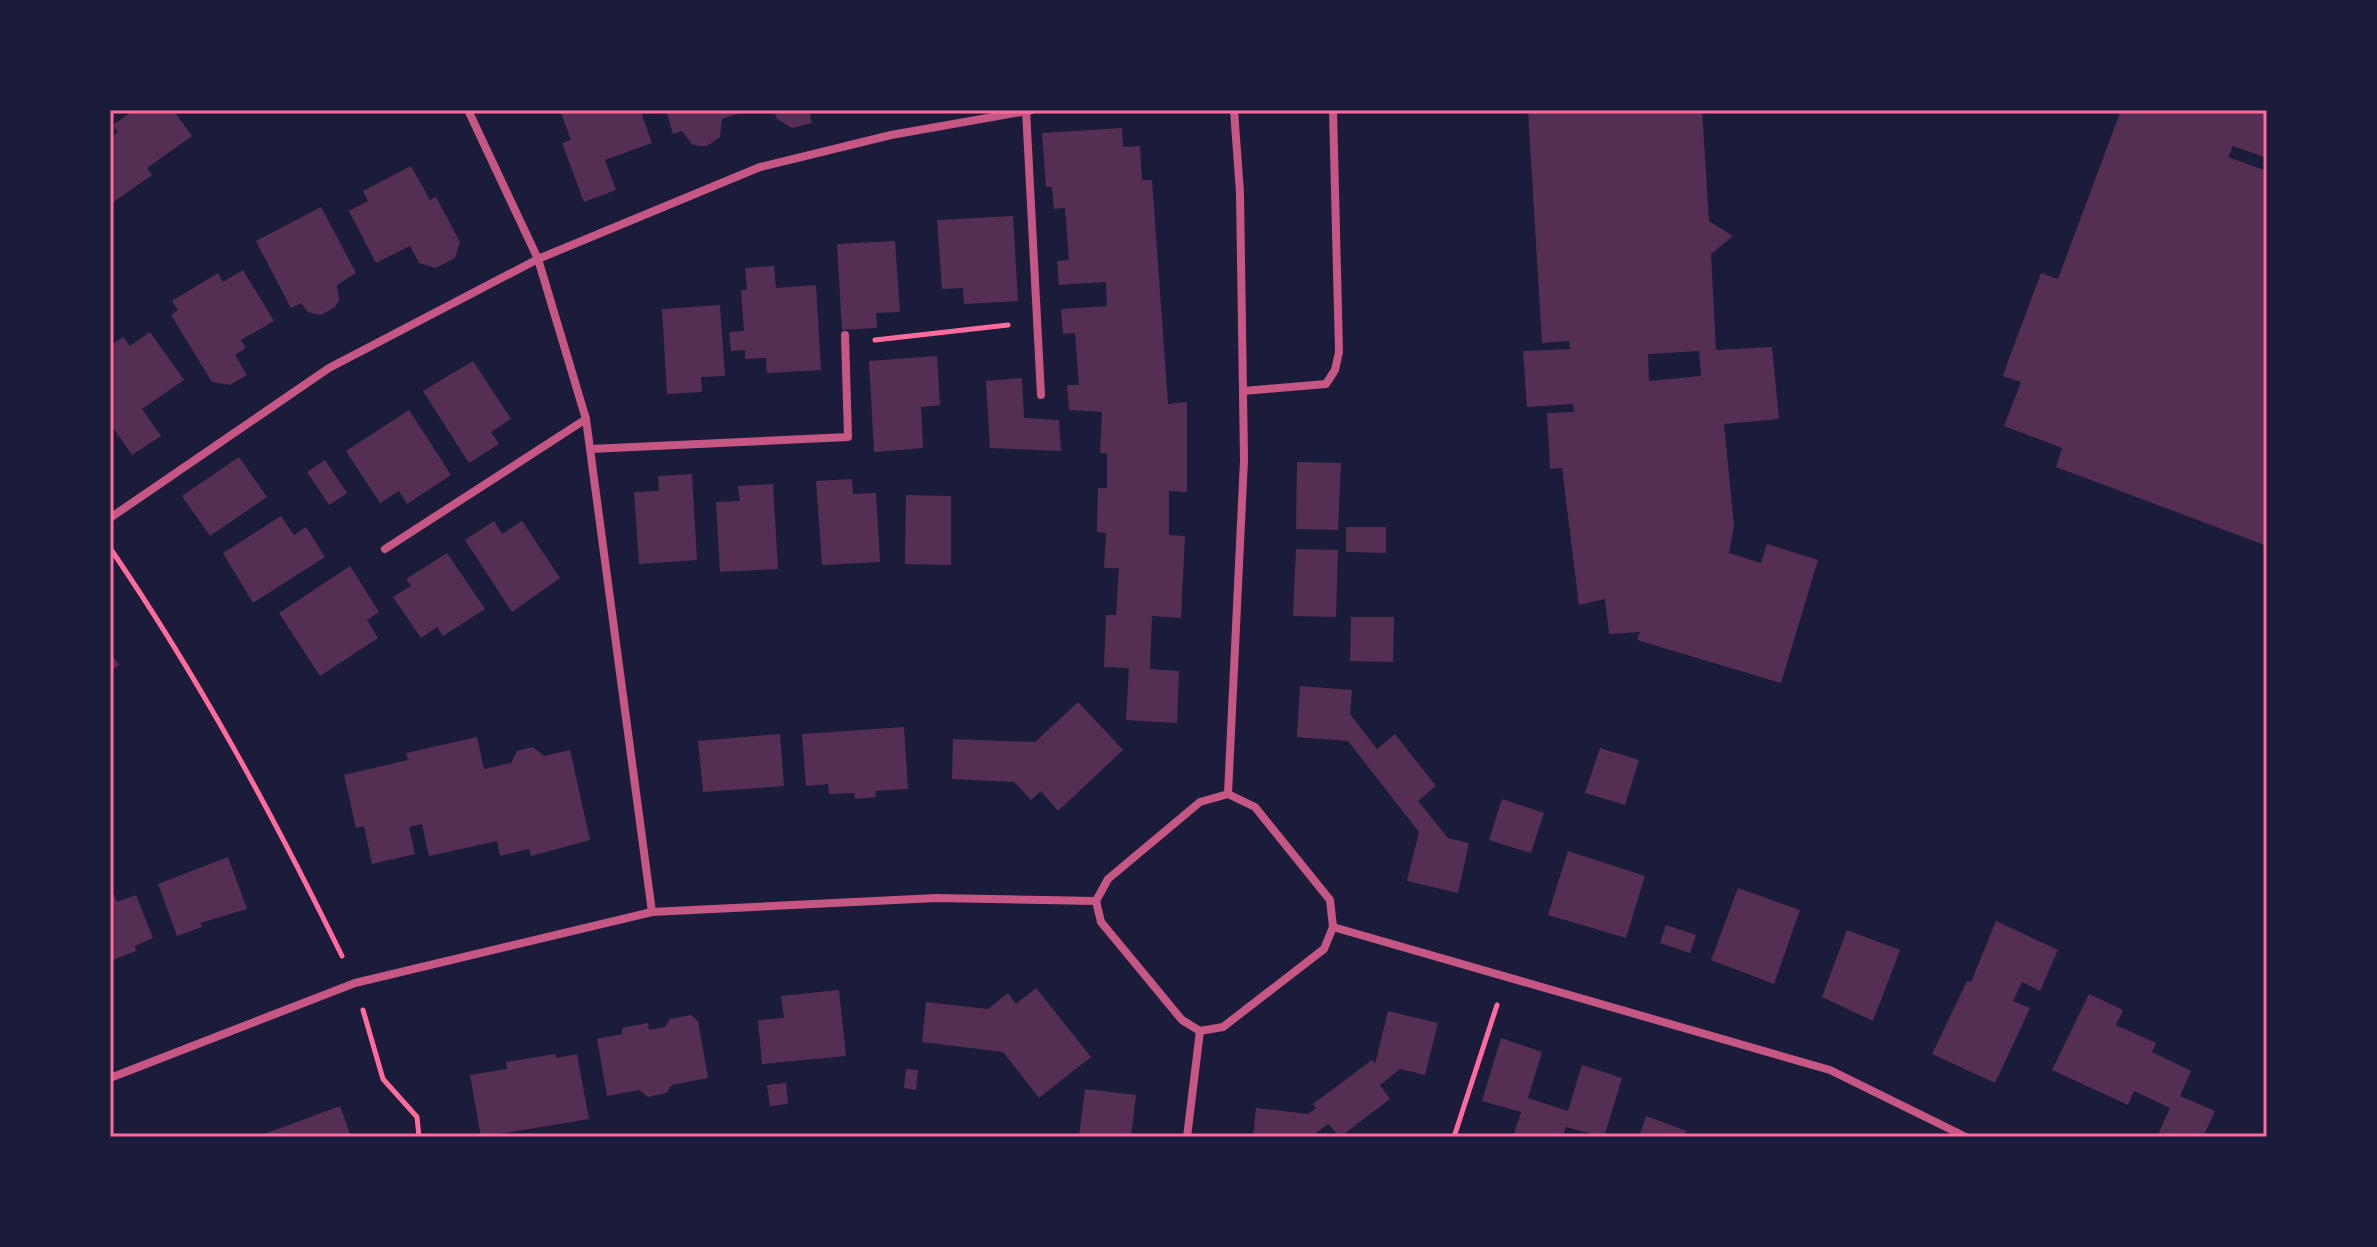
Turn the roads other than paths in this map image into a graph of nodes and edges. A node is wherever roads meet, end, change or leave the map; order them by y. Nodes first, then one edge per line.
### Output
1 (468, 110) edge
2 (1028, 110) edge
3 (1234, 110) edge
4 (1333, 110) edge
5 (538, 259) junction
6 (845, 339) road end
7 (1243, 391) junction
8 (1041, 395) dead end
9 (586, 419) junction
10 (590, 449) junction
11 (110, 518) edge
12 (385, 549) dead end
13 (1228, 794) junction
14 (1096, 901) junction
15 (652, 912) junction
16 (1333, 927) junction
17 (1200, 1031) junction
18 (110, 1078) edge
19 (1187, 1137) edge
20 (1966, 1137) edge

1 - 5 street
2 - 5 street
2 - 8 street
3 - 7 street
4 - 7 street
5 - 9 street
5 - 11 street
6 - 10 street
7 - 13 street
9 - 10 street
9 - 12 street
10 - 15 street
13 - 14 street
13 - 16 street
14 - 15 street
14 - 17 street
15 - 18 street
16 - 17 street
16 - 20 street
17 - 19 street

